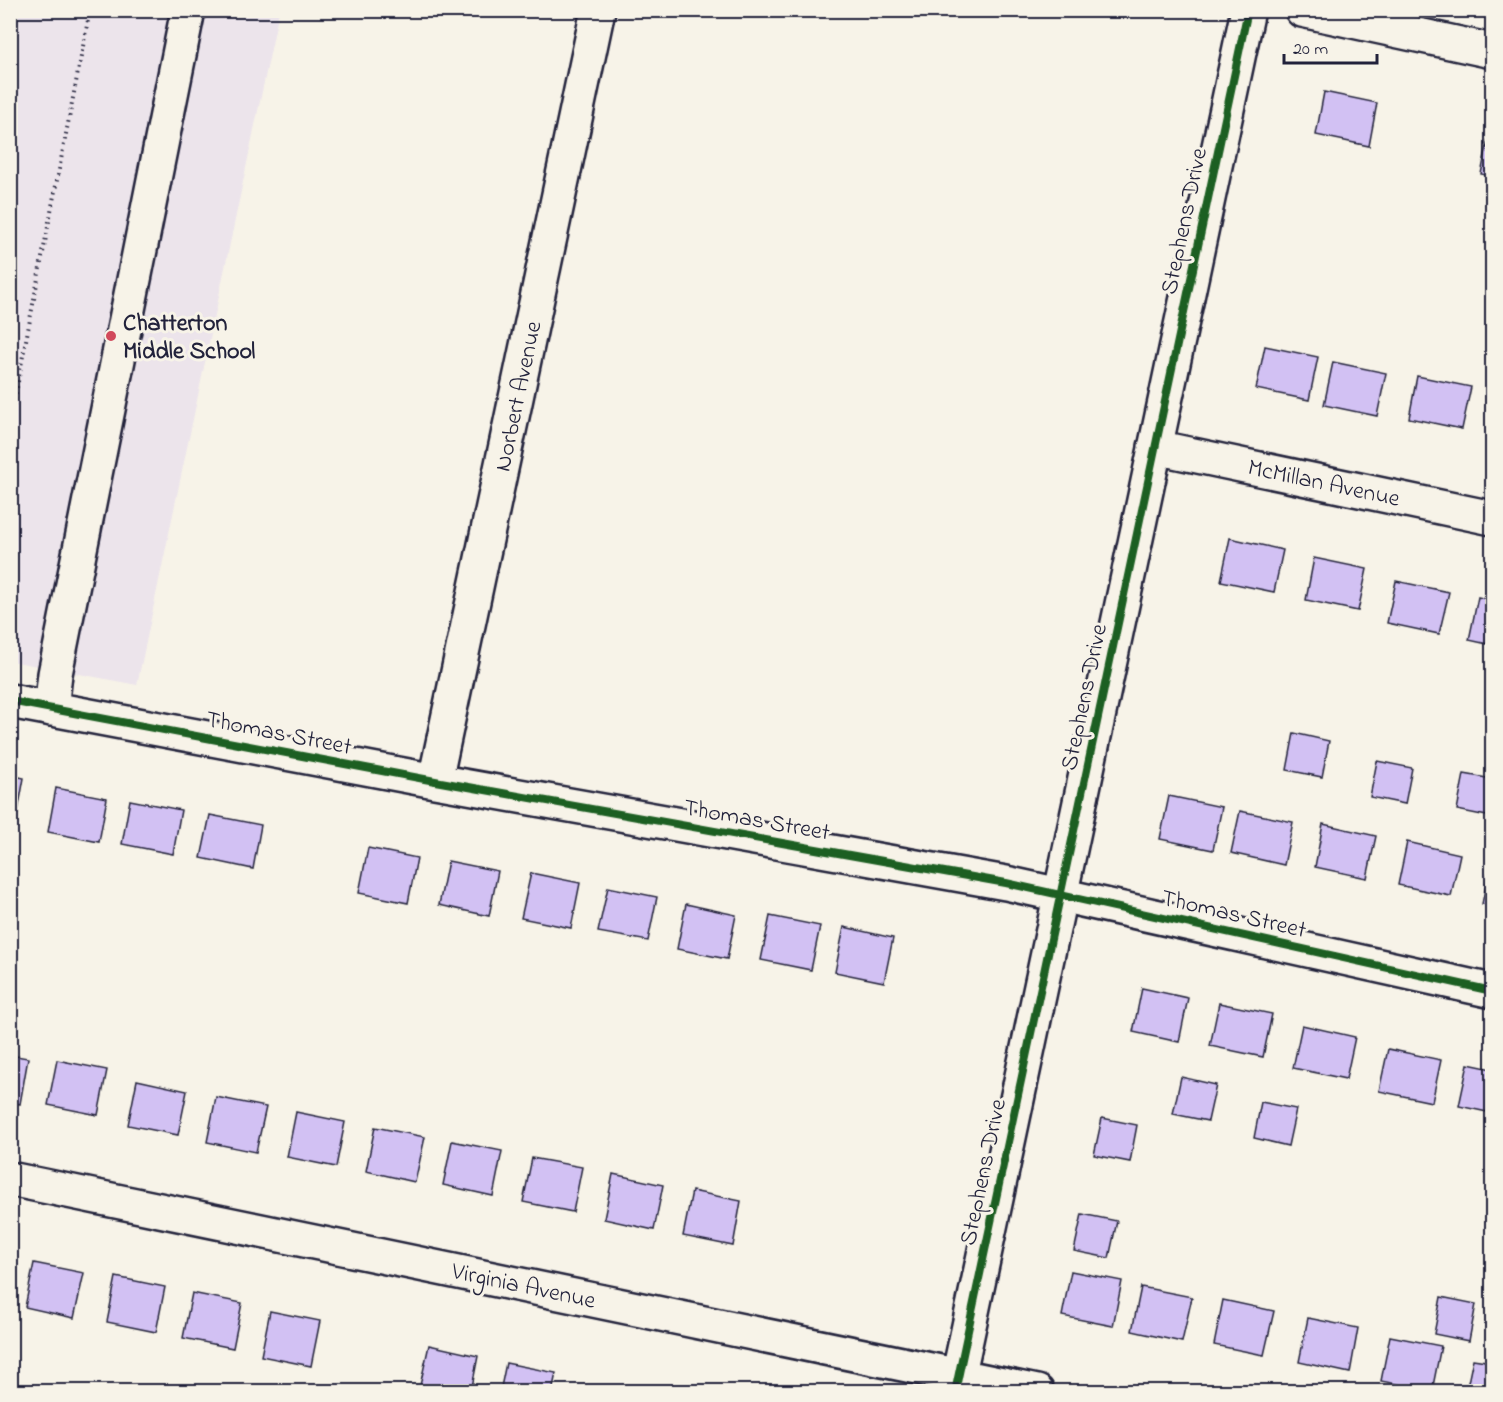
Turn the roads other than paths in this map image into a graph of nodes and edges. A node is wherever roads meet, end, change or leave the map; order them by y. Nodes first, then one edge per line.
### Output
1 (188, 10) edge
2 (598, 10) edge
3 (1248, 10) edge
4 (1302, 10) edge
5 (1492, 51) edge
6 (1155, 447) junction
7 (1492, 518) edge
8 (10, 701) edge
9 (51, 709) junction
10 (435, 781) junction
11 (1061, 894) junction
12 (1492, 991) edge
13 (10, 1179) edge
14 (957, 1383) edge
15 (1037, 1392) edge

1 - 9 street
2 - 10 street, Norbert Avenue
3 - 6 street, Stephens Drive
4 - 5 street
6 - 7 street, McMillan Avenue
6 - 11 street, Stephens Drive
8 - 9 street, Thomas Street
9 - 10 street, Thomas Street
10 - 11 street, Thomas Street
11 - 12 street, Thomas Street
11 - 14 street, Stephens Drive
13 - 14 street, Virginia Avenue
14 - 15 street, Virginia Avenue

